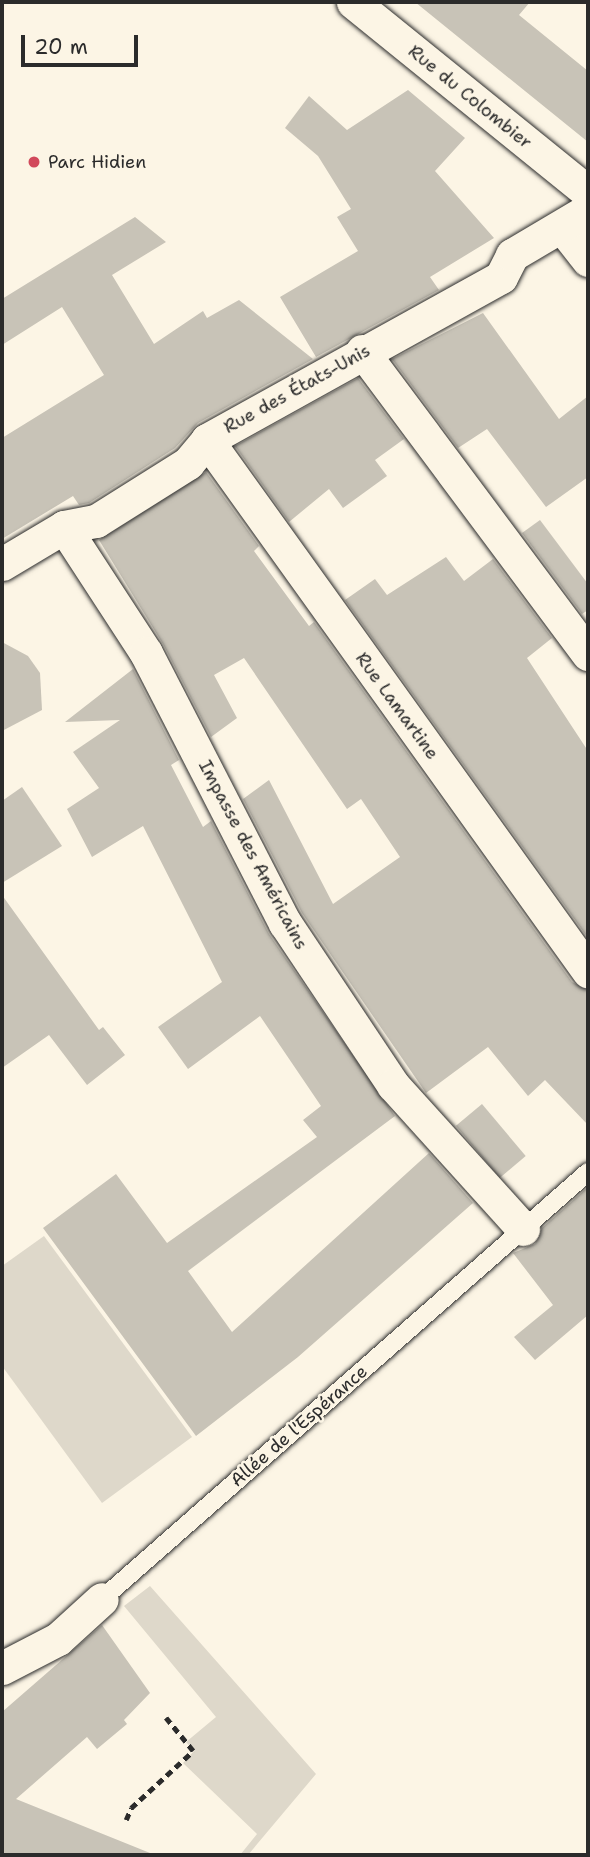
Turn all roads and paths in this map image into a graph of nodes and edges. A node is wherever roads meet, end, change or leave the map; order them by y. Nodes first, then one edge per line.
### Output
1 (352, 2) edge
2 (588, 192) edge
3 (575, 219) edge
4 (588, 260) edge
5 (362, 351) junction
6 (207, 440) junction
7 (64, 527) junction
8 (2, 564) edge
9 (588, 654) edge
10 (588, 971) edge
11 (588, 1172) edge
12 (523, 1229) junction
13 (102, 1599) joint
14 (2, 1668) edge
15 (166, 1718) dead end
16 (126, 1820) dead end

1 - 2 street, Rue du Colombier
3 - 4 street
3 - 5 street, Rue des États-Unis
5 - 6 street, Rue des États-Unis
5 - 9 street
6 - 7 street, Rue des États-Unis
6 - 10 street, Rue Lamartine
7 - 8 street, Rue des États-Unis
7 - 12 street, Impasse des Américains
11 - 12 lane, Allée de l'Espérance
12 - 13 lane, Allée de l'Espérance
13 - 14 street, Allée de l'Espérance
15 - 16 path

